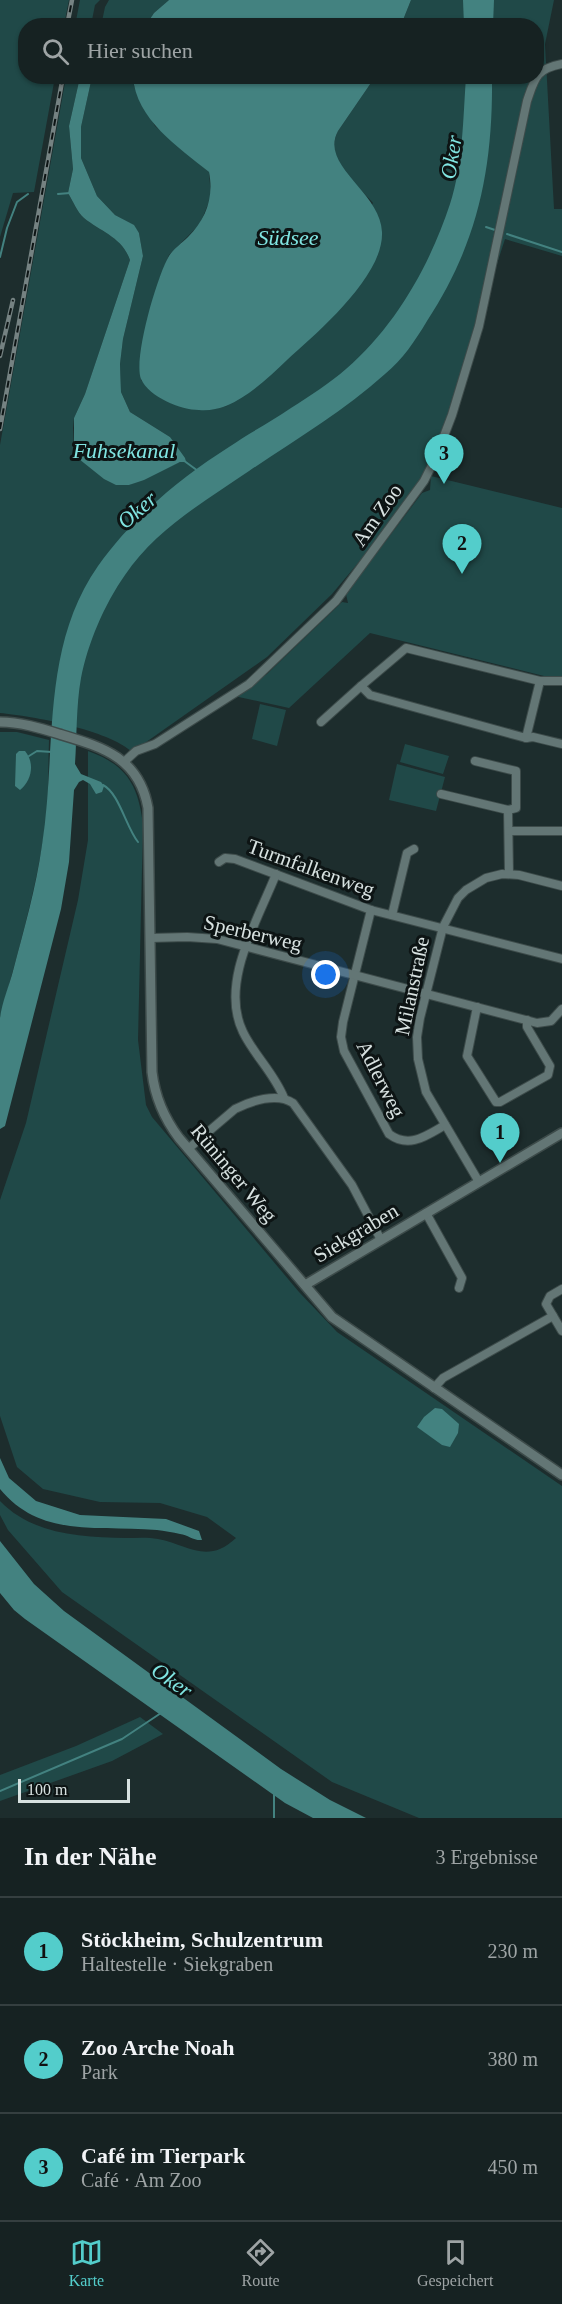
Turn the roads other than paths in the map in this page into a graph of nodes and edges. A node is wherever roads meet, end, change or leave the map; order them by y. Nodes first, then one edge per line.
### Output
1 (562, 64) edge
2 (544, 69) edge
3 (533, 84) edge
4 (540, 681) junction
5 (562, 681) edge
6 (362, 686) junction
7 (0, 722) edge
8 (321, 722) dead end
9 (526, 738) junction
10 (562, 744) edge
11 (475, 761) dead end
12 (124, 762) junction
13 (441, 794) dead end
14 (508, 810) junction
15 (509, 831) junction
16 (562, 831) edge
17 (414, 849) dead end
18 (219, 862) dead end
19 (276, 874) junction
20 (509, 874) junction
21 (562, 886) edge
22 (371, 910) junction
23 (392, 915) junction
24 (443, 927) junction
25 (150, 938) junction
26 (247, 946) junction
27 (562, 958) edge
28 (354, 976) junction
29 (426, 995) junction
30 (477, 1007) junction
31 (562, 1009) edge
32 (527, 1020) junction
33 (284, 1098) junction
34 (445, 1125) junction
35 (562, 1133) edge
36 (188, 1149) junction
37 (479, 1182) junction
38 (426, 1213) junction
39 (381, 1240) junction
40 (304, 1285) junction
41 (459, 1288) dead end
42 (562, 1289) edge
43 (553, 1316) junction
44 (562, 1331) edge
45 (434, 1388) junction
46 (562, 1475) edge

1 - 2 street, Am Zoo
3 - 12 street, Am Zoo
4 - 5 street
4 - 6 street
4 - 9 street
6 - 8 street
6 - 9 street
7 - 12 street
9 - 10 street
11 - 14 street
12 - 25 street, Rüninger Weg
13 - 14 street
14 - 15 street
15 - 16 street
15 - 20 street
17 - 23 street, Turmfalkenweg
18 - 19 street, Turmfalkenweg
19 - 22 street, Turmfalkenweg
19 - 26 street
20 - 21 street, Milanstraße
20 - 24 street, Milanstraße
22 - 23 street, Turmfalkenweg
22 - 28 street, Adlerweg
23 - 24 street, Turmfalkenweg
24 - 27 street, Turmfalkenweg
24 - 29 street, Milanstraße
25 - 26 street, Sperberweg
25 - 36 street, Rüninger Weg
26 - 28 street, Sperberweg
26 - 33 street
28 - 29 street, Sperberweg
28 - 34 street, Adlerweg
29 - 30 street, Sperberweg
29 - 34 street, Milanstraße
30 - 32 street, Sperberweg
30 - 32 street
31 - 32 street, Sperberweg
33 - 36 street
33 - 39 street
34 - 37 street, Milanstraße
35 - 37 street, Siekgraben
36 - 40 street, Rüninger Weg
37 - 38 street, Siekgraben
38 - 39 street, Siekgraben
38 - 41 street, Siekgraben
39 - 40 street, Siekgraben
40 - 45 street, Rüninger Weg
42 - 43 street
43 - 44 street
43 - 45 street
45 - 46 street, Rüninger Weg

